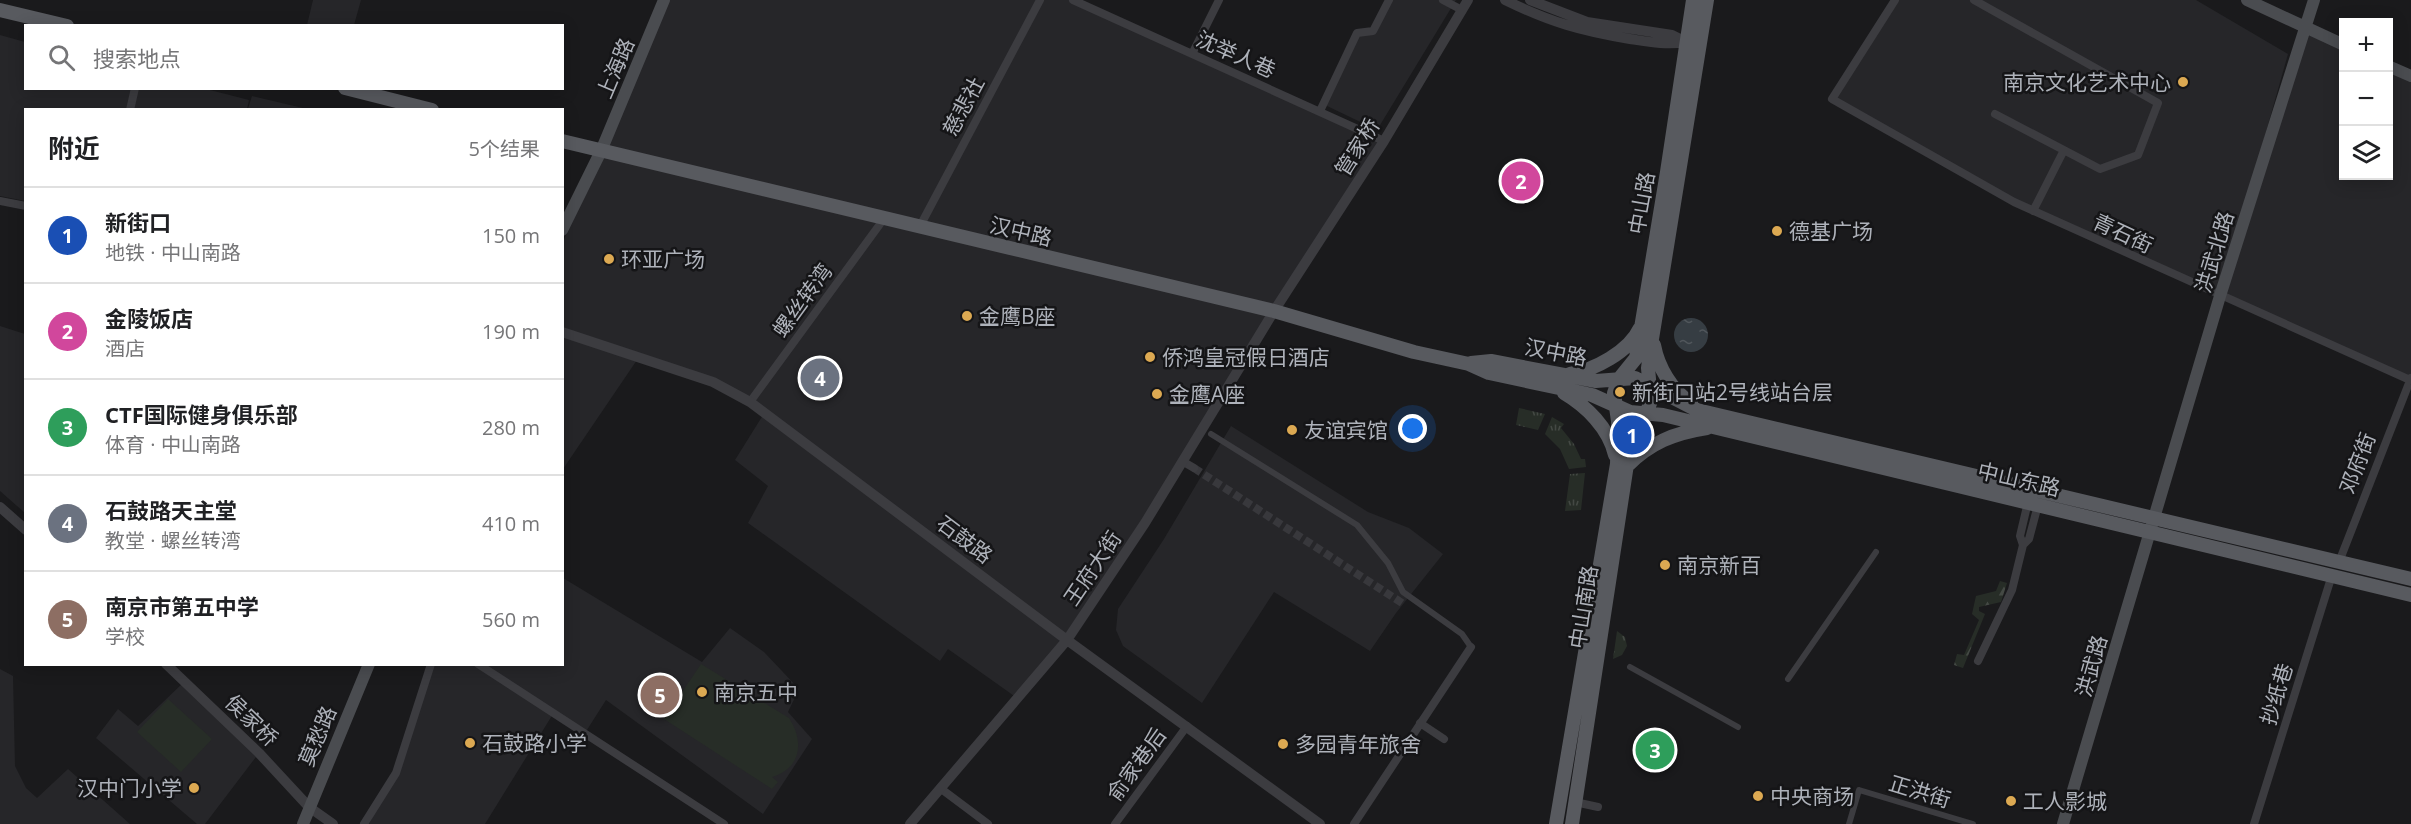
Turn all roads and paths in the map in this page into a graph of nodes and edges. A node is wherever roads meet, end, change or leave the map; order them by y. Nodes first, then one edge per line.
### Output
1 (664, 0) edge
2 (1040, 0) edge
3 (1073, 0) edge
4 (1219, 0) edge
5 (1389, 0) edge
6 (1443, 0) edge
7 (1468, 0) edge
8 (1505, 0) edge
9 (1530, 0) edge
10 (1693, 0) edge
11 (1707, 0) edge
12 (1895, 0) edge
13 (1974, 0) edge
14 (1998, 0) edge
15 (2247, 0) edge
16 (2314, 0) edge
17 (0, 10) edge
18 (1461, 10) junction
19 (1992, 10) junction
20 (59, 24) edge
21 (2305, 27) junction
22 (1686, 42) junction
23 (2339, 43) edge
24 (1192, 54) junction
25 (2393, 68) edge
26 (2411, 76) edge
27 (135, 90) edge
28 (353, 90) edge
29 (130, 108) edge
30 (424, 108) edge
31 (1320, 111) junction
32 (1995, 114) dead end
33 (1384, 141) junction
34 (564, 142) edge
35 (601, 151) junction
36 (2063, 152) junction
37 (0, 201) edge
38 (24, 206) edge
39 (2033, 211) dead end
40 (883, 220) junction
41 (564, 226) edge
42 (919, 228) junction
43 (2220, 296) junction
44 (1274, 311) junction
45 (1647, 328) junction
46 (564, 334) edge
47 (1635, 378) joint
48 (2410, 379) edge
49 (1619, 380) junction
50 (1555, 381) junction
51 (1650, 386) junction
52 (750, 402) junction
53 (1616, 407) junction
54 (1648, 407) junction
55 (1714, 421) junction
56 (1211, 434) dead end
57 (1182, 461) junction
58 (1622, 465) junction
59 (1194, 468) tunnel mouth
60 (2033, 503) junction
61 (0, 507) edge
62 (2156, 518) junction
63 (24, 528) edge
64 (2151, 531) junction
65 (1876, 552) dead end
66 (2339, 562) junction
67 (2332, 575) junction
68 (2411, 579) edge
69 (2411, 594) edge
70 (1067, 640) junction
71 (1470, 647) joint
72 (1978, 661) dead end
73 (168, 666) edge
74 (368, 666) edge
75 (430, 666) edge
76 (481, 666) edge
77 (1630, 667) dead end
78 (1788, 679) dead end
79 (1420, 723) junction
80 (1187, 726) junction
81 (1738, 727) dead end
82 (1444, 739) dead end
83 (940, 788) junction
84 (1575, 802) junction
85 (309, 807) junction
86 (1599, 807) dead end
87 (303, 824) edge
88 (333, 824) edge
89 (364, 824) edge
90 (724, 824) edge
91 (910, 824) edge
92 (988, 824) edge
93 (1115, 824) edge
94 (1320, 824) edge
95 (1354, 824) edge
96 (1556, 824) edge
97 (1572, 824) edge
98 (1849, 824) edge
99 (1972, 824) edge
100 (2063, 824) edge
101 (2254, 824) edge

1 - 35 main road, 上海路
2 - 42 street, 慈悲社
3 - 24 street, 沈举人巷
4 - 24 street
5 - 31 street
6 - 18 street
7 - 18 street, 管家桥
8 - 22 street
9 - 22 street
10 - 22 main road, 中山路
11 - 45 main road, 中山路
12 - 43 street, 青石街
13 - 19 street
14 - 19 street
15 - 21 main road
16 - 21 main road, 洪武北路
17 - 20 main road
18 - 33 street, 管家桥
19 - 36 street
21 - 23 main road
21 - 43 main road, 洪武北路
22 - 45 main road, 中山路
24 - 31 street, 沈举人巷
25 - 26 main road
27 - 29 street
28 - 30 main road
31 - 33 street, 沈举人巷
32 - 36 street
33 - 44 street, 管家桥
34 - 35 main road, 汉中路
35 - 40 main road, 汉中路
35 - 41 main road
36 - 39 street
37 - 38 street
40 - 42 main road, 汉中路
40 - 52 street, 螺丝转湾
42 - 44 main road, 汉中路
43 - 48 street, 青石街
43 - 62 main road, 洪武北路
44 - 50 main road, 汉中路
44 - 57 street, 王府大街
45 - 49 main road, 中山路
45 - 50 main road
45 - 51 main road, 中山路
45 - 55 main road
46 - 52 street, 石鼓路
47 - 49 main road, 汉中路
47 - 51 main road, 中山东路
48 - 66 street, 邓府街
49 - 50 main road, 汉中路
49 - 53 main road, 中山路
50 - 53 main road, 汉中路
50 - 58 main road
51 - 54 main road, 中山路
51 - 55 main road, 中山东路
52 - 70 street, 石鼓路
53 - 54 main road, 中山东路
53 - 58 main road, 中山南路
54 - 55 main road, 中山东路
54 - 58 main road, 中山南路
55 - 58 main road
55 - 60 main road, 中山东路
55 - 62 main road, 中山东路
56 - 71 street
57 - 59 street
57 - 70 street, 王府大街
58 - 84 main road, 中山南路
58 - 96 main road, 中山南路
60 - 64 main road, 中山东路
60 - 72 street
61 - 63 street
62 - 64 main road, 洪武路
62 - 66 main road, 中山东路
64 - 67 main road, 中山东路
64 - 100 main road, 洪武路
65 - 78 street
66 - 68 main road, 中山东路
67 - 69 main road, 中山东路
67 - 101 street, 抄纸巷
70 - 80 street, 石鼓路
70 - 83 street, 王府大街
71 - 79 street
73 - 85 street, 侯家桥
74 - 85 main road, 莫愁路
75 - 89 street
76 - 90 street
77 - 81 street
79 - 82 street
79 - 95 street
80 - 93 street, 俞家巷后
80 - 94 street, 石鼓路
83 - 91 street, 王府大街
83 - 92 street
84 - 86 street
84 - 97 main road, 中山南路
85 - 87 main road, 莫愁路
85 - 88 street, 侯家桥
98 - 99 street, 正洪街

